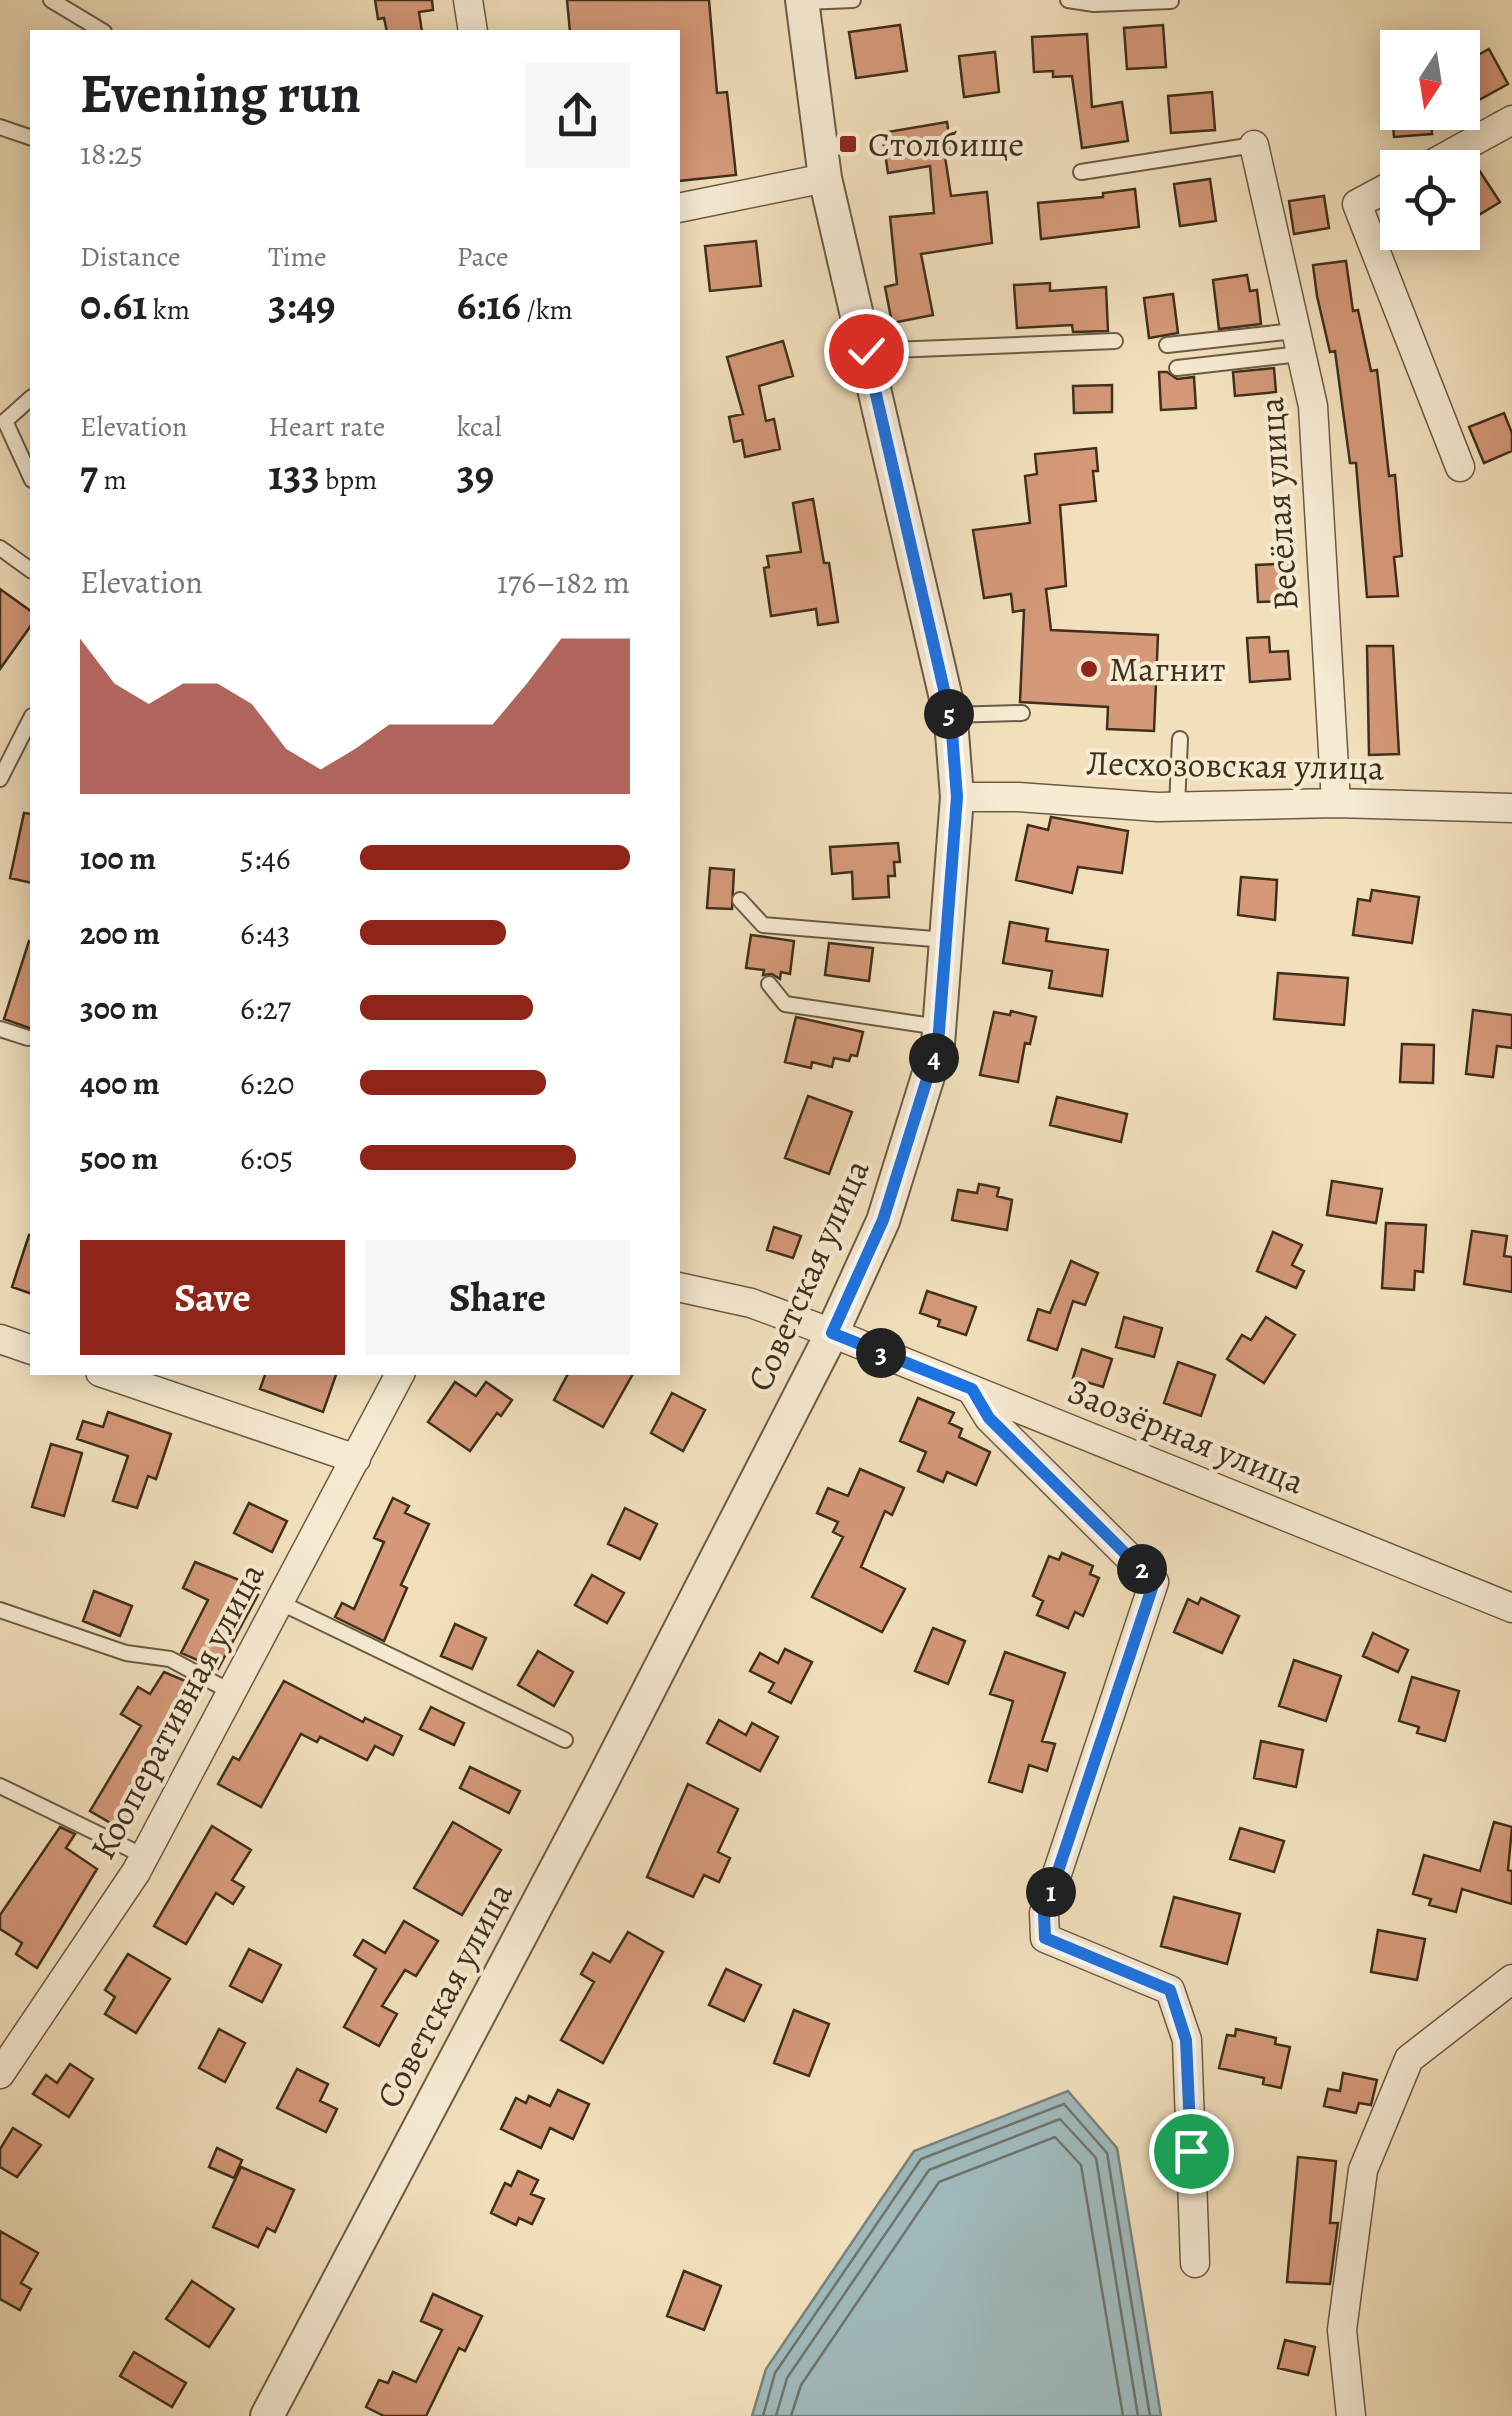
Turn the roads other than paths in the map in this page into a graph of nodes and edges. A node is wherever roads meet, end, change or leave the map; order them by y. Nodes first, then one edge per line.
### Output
1 (52, 0) edge
2 (468, 0) edge
3 (853, 0) edge
4 (1068, 0) edge
5 (802, 1) edge
6 (1171, 1) edge
7 (101, 30) edge
8 (474, 30) edge
9 (1512, 120) edge
10 (0, 127) edge
11 (30, 137) edge
12 (1254, 145) joint
13 (1458, 150) edge
14 (1081, 172) dead end
15 (825, 178) junction
16 (1380, 192) edge
17 (680, 208) edge
18 (1115, 341) dead end
19 (1297, 342) junction
20 (1167, 346) dead end
21 (866, 351) junction
22 (1178, 368) dead end
23 (30, 399) edge
24 (1460, 468) dead end
25 (30, 476) edge
26 (0, 548) edge
27 (30, 570) edge
28 (1022, 713) dead end
29 (30, 720) edge
30 (951, 726) junction
31 (1180, 738) dead end
32 (0, 780) edge
33 (957, 789) junction
34 (1178, 796) junction
35 (1336, 803) junction
36 (1512, 808) edge
37 (740, 900) dead end
38 (946, 940) junction
39 (769, 984) dead end
40 (939, 1027) junction
41 (0, 1029) edge
42 (28, 1038) dead end
43 (680, 1287) edge
44 (832, 1333) junction
45 (0, 1339) edge
46 (30, 1349) edge
47 (109, 1375) edge
48 (399, 1375) edge
49 (972, 1389) junction
50 (356, 1458) junction
51 (279, 1602) junction
52 (1512, 1608) edge
53 (0, 1610) edge
54 (233, 1693) junction
55 (565, 1740) dead end
56 (0, 1786) edge
57 (144, 1856) junction
58 (1512, 1980) edge
59 (0, 2074) edge
60 (1195, 2263) dead end
61 (267, 2416) edge
62 (1351, 2416) edge

1 - 7 lane
2 - 8 street
3 - 5 lane
4 - 6 lane
5 - 15 street, Советская улица
9 - 13 street
10 - 11 lane
12 - 14 lane
12 - 19 street, Весёлая улица
15 - 17 street
15 - 21 street, Советская улица
16 - 24 street
18 - 21 lane
19 - 20 lane
19 - 22 lane
19 - 35 street, Весёлая улица
21 - 30 street, Советская улица
23 - 25 lane
26 - 27 lane
28 - 30 lane
29 - 32 lane
30 - 33 street, Советская улица
31 - 34 lane
33 - 34 street, Лесхозовская улица
33 - 38 street, Советская улица
34 - 35 street, Лесхозовская улица
35 - 36 street, Лесхозовская улица
37 - 38 lane
38 - 40 street, Советская улица
39 - 40 lane
40 - 44 street, Советская улица
41 - 42 lane
43 - 44 street, Заозёрная улица
44 - 49 street, Заозёрная улица
44 - 61 street, Советская улица
45 - 46 street
47 - 50 street
48 - 50 street, Кооперативная улица
49 - 52 street, Заозёрная улица
49 - 60 street
50 - 51 street, Кооперативная улица
51 - 54 street, Кооперативная улица
51 - 55 lane
53 - 54 lane
54 - 57 street, Кооперативная улица
56 - 57 lane
57 - 59 street, Кооперативная улица
58 - 62 street

